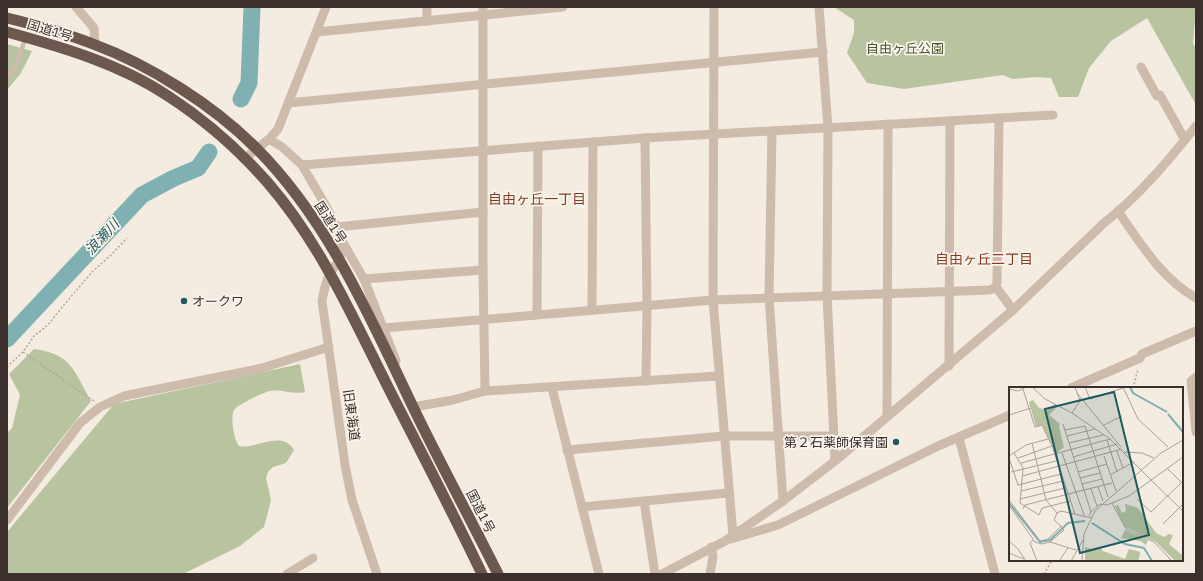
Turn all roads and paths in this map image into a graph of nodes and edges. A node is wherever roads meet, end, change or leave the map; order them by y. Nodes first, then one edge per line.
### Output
1 (76, 7) edge
2 (326, 7) edge
3 (427, 7) edge
4 (563, 7) edge
5 (714, 7) edge
6 (818, 7) edge
7 (542, 8) edge
8 (483, 11) edge
9 (7, 18) edge
10 (426, 21) junction
11 (7, 32) edge
12 (317, 32) junction
13 (26, 37) junction
14 (95, 44) junction
15 (822, 52) junction
16 (713, 62) junction
17 (1141, 67) dead end
18 (7, 76) edge
19 (483, 84) junction
20 (288, 103) junction
21 (1053, 115) dead end
22 (999, 118) junction
23 (950, 121) junction
24 (888, 124) junction
25 (1196, 126) edge
26 (828, 128) junction
27 (772, 131) junction
28 (714, 134) junction
29 (645, 138) junction
30 (270, 139) junction
31 (1185, 140) junction
32 (592, 142) junction
33 (538, 146) junction
34 (257, 149) junction
35 (483, 150) junction
36 (244, 159) junction
37 (302, 165) junction
38 (1118, 211) junction
39 (483, 212) junction
40 (337, 227) junction
41 (126, 238) dead end
42 (340, 238) junction
43 (339, 260) junction
44 (483, 270) junction
45 (330, 274) junction
46 (364, 279) junction
47 (996, 287) junction
48 (949, 291) junction
49 (887, 293) junction
50 (827, 294) junction
51 (769, 297) junction
52 (1196, 298) edge
53 (713, 300) junction
54 (647, 305) junction
55 (592, 310) junction
56 (1013, 310) junction
57 (537, 314) junction
58 (484, 319) junction
59 (383, 328) junction
60 (1196, 331) edge
61 (329, 347) junction
62 (23, 352) junction
63 (1140, 358) junction
64 (949, 366) junction
65 (7, 367) edge
66 (718, 376) junction
67 (1196, 377) edge
68 (646, 381) junction
69 (403, 386) junction
70 (1073, 387) edge
71 (1133, 387) edge
72 (552, 388) junction
73 (485, 390) junction
74 (103, 405) junction
75 (413, 407) junction
76 (1009, 415) edge
77 (887, 417) junction
78 (1196, 432) edge
79 (724, 436) junction
80 (778, 436) junction
81 (834, 436) junction
82 (958, 438) junction
83 (567, 450) junction
84 (835, 461) junction
85 (728, 493) junction
86 (644, 501) junction
87 (783, 501) junction
88 (582, 507) junction
89 (7, 520) edge
90 (729, 538) junction
91 (711, 547) junction
92 (313, 558) dead end
93 (1051, 561) edge
94 (287, 574) edge
95 (377, 574) edge
96 (482, 574) edge
97 (498, 574) edge
98 (599, 574) edge
99 (655, 574) edge
100 (662, 574) edge
101 (710, 574) edge
102 (995, 574) edge
103 (1044, 574) edge

1 - 14 street
2 - 12 street
3 - 10 street
4 - 7 street
5 - 16 street
6 - 15 street
7 - 8 street
8 - 10 street
8 - 19 street
9 - 14 highway, 国道1号
10 - 12 street
11 - 13 highway, 国道1号
12 - 20 street
13 - 18 lane
13 - 36 highway, 国道1号
14 - 34 highway, 国道1号
15 - 16 street
15 - 26 street
16 - 19 street
16 - 28 street
17 - 31 street
19 - 20 street
19 - 35 street
20 - 30 street
21 - 22 street
22 - 23 street
22 - 47 street
23 - 24 street
23 - 48 street
24 - 26 street
24 - 49 street
25 - 31 street
26 - 27 street
26 - 50 street
27 - 28 street
27 - 51 street
28 - 29 street
28 - 53 street
29 - 32 street
29 - 54 street
30 - 34 street
30 - 37 street
31 - 38 street
32 - 33 street
32 - 55 street
33 - 35 street
33 - 57 street
34 - 36 street
34 - 43 highway, 国道1号
35 - 37 street
35 - 39 street
36 - 45 highway, 国道1号
37 - 40 street
38 - 52 street
38 - 56 street
39 - 40 street
39 - 44 street
40 - 42 street
41 - 62 path
42 - 43 street
42 - 46 street
43 - 45 street, 旧東海道
43 - 69 highway, 国道1号
44 - 46 street
44 - 58 street
45 - 61 street, 旧東海道
45 - 96 highway, 国道1号
46 - 59 street
47 - 48 street
47 - 56 street
48 - 49 street
48 - 64 street
49 - 50 street
49 - 77 street
50 - 51 street
50 - 81 street
51 - 53 street
51 - 80 street
53 - 54 street
53 - 66 street
54 - 55 street
54 - 68 street
55 - 57 street
56 - 64 street
57 - 58 street
58 - 59 street
58 - 73 street
59 - 69 street
60 - 63 street
61 - 74 street
61 - 95 street, 旧東海道
62 - 65 path
62 - 74 path
63 - 70 street
63 - 71 path
64 - 77 street
66 - 68 street
66 - 79 street
67 - 78 street
68 - 72 street
69 - 75 highway, 国道1号
72 - 73 street
72 - 83 street
73 - 75 street
74 - 89 street
75 - 97 highway, 国道1号
76 - 82 street
77 - 84 street
79 - 80 street
79 - 83 street
79 - 85 street
80 - 81 street
80 - 87 street
81 - 84 street
82 - 90 street
82 - 102 street
83 - 88 street
84 - 87 street
85 - 86 street
85 - 90 street
86 - 88 street
86 - 99 street
87 - 90 street
88 - 98 street
90 - 91 street
91 - 100 street
91 - 101 street
92 - 94 street
93 - 103 path

